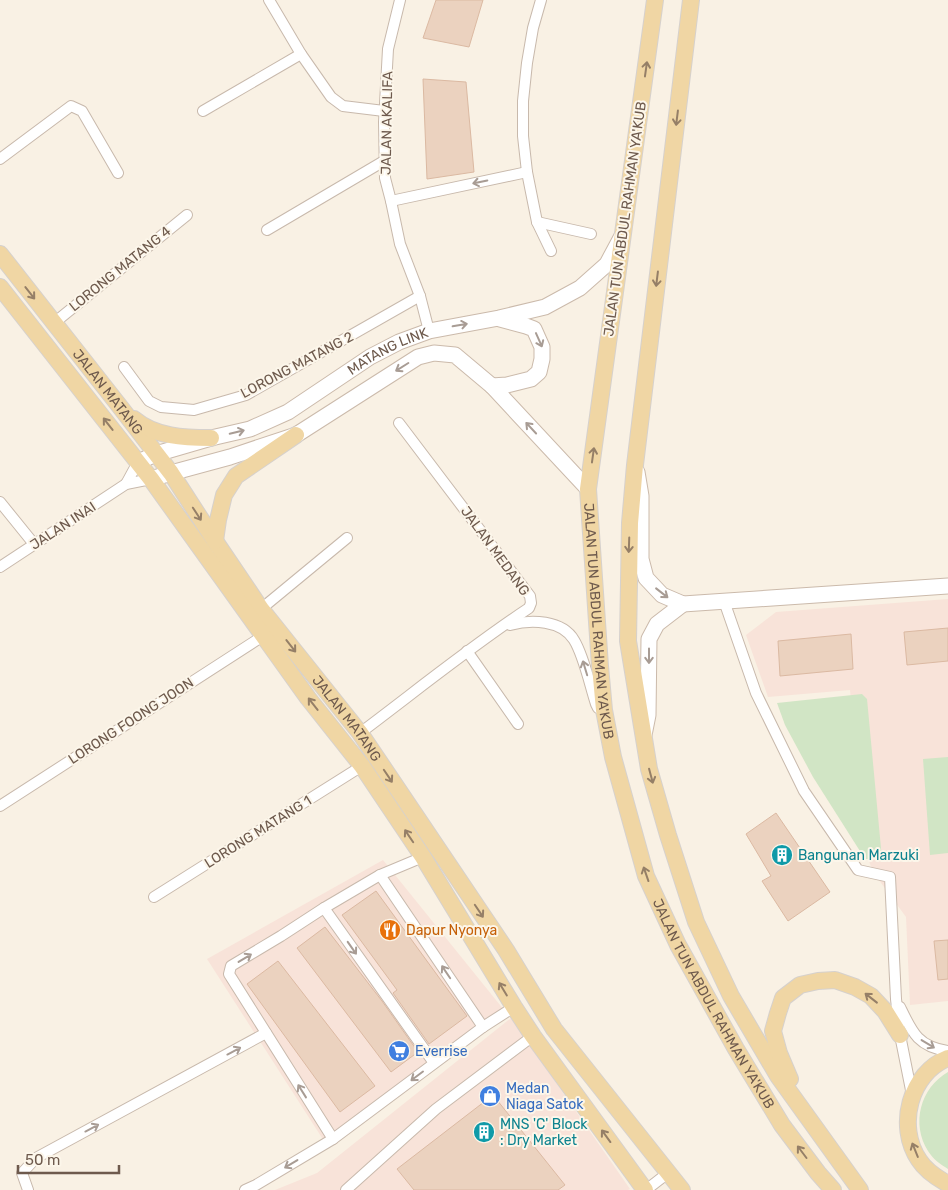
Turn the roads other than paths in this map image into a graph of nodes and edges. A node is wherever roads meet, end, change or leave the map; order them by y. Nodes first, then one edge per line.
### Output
1 (269, 0) edge
2 (400, 0) edge
3 (540, 0) edge
4 (655, 0) edge
5 (691, 0) edge
6 (302, 54) junction
7 (204, 111) dead end
8 (384, 111) junction
9 (0, 159) edge
10 (384, 161) junction
11 (527, 172) junction
12 (118, 173) dead end
13 (391, 201) junction
14 (187, 215) dead end
15 (537, 222) junction
16 (267, 230) dead end
17 (624, 231) junction
18 (591, 234) dead end
19 (551, 251) dead end
20 (0, 254) edge
21 (0, 287) edge
22 (420, 296) junction
23 (499, 318) junction
24 (54, 323) junction
25 (429, 331) junction
26 (124, 367) dead end
27 (492, 386) junction
28 (121, 408) junction
29 (399, 423) dead end
30 (296, 434) junction
31 (211, 438) junction
32 (156, 454) junction
33 (138, 462) junction
34 (635, 465) junction
35 (171, 473) junction
36 (151, 480) junction
37 (126, 484) junction
38 (588, 489) junction
39 (0, 502) edge
40 (347, 538) dead end
41 (215, 541) junction
42 (34, 544) junction
43 (0, 567) edge
44 (948, 586) edge
45 (724, 601) junction
46 (683, 604) junction
47 (261, 609) junction
48 (499, 628) junction
49 (263, 636) junction
50 (467, 651) junction
51 (604, 710) junction
52 (518, 724) dead end
53 (360, 733) junction
54 (643, 739) junction
55 (362, 766) junction
56 (0, 806) edge
57 (423, 857) junction
58 (380, 875) junction
59 (154, 897) dead end
60 (324, 908) junction
61 (896, 999) junction
62 (514, 1007) junction
63 (483, 1027) junction
64 (266, 1033) junction
65 (900, 1035) junction
66 (533, 1036) junction
67 (948, 1051) edge
68 (948, 1058) edge
69 (434, 1063) junction
70 (912, 1096) junction
71 (806, 1115) junction
72 (333, 1139) junction
73 (626, 1163) junction
74 (674, 1184) edge
75 (948, 1184) edge
76 (28, 1190) edge
77 (246, 1190) edge
78 (346, 1190) edge
79 (631, 1190) edge
80 (646, 1190) edge
81 (833, 1190) edge
82 (860, 1190) edge

1 - 6 street
2 - 8 street, JALAN AKALIFA
3 - 11 street
17 -> 4 main road, JALAN TUN ABDUL RAHMAN YA'KUB
5 -> 34 main road, JALAN TUN ABDUL RAHMAN YA'KUB
6 - 7 street
6 - 8 street
8 - 10 street, JALAN AKALIFA
9 - 12 street
10 - 13 street, JALAN AKALIFA
10 - 16 street
11 -> 13 street
11 - 15 street
13 - 22 street, JALAN AKALIFA
14 - 24 street, LORONG MATANG 4
15 - 18 street
15 - 19 street
17 - 23 street, MATANG LINK
38 -> 17 main road, JALAN TUN ABDUL RAHMAN YA'KUB
20 -> 24 main road, JALAN MATANG
33 -> 21 main road, JALAN MATANG
22 - 25 street, JALAN AKALIFA
22 - 26 street, LORONG MATANG 2
25 -> 23 street, MATANG LINK
23 -> 27 street
24 - 28 main road, JALAN MATANG
31 -> 25 street, MATANG LINK
27 -> 30 street, MATANG LINK
38 -> 27 street, MATANG LINK
28 - 31 main road
28 - 32 main road, JALAN MATANG
29 - 48 street, JALAN MEDANG
30 - 35 street, MATANG LINK
30 - 41 main road
31 - 32 street, MATANG LINK
32 - 33 street, MATANG LINK
32 - 35 main road, JALAN MATANG
33 - 36 main road, JALAN MATANG
33 - 37 street
34 -> 46 street
34 -> 54 main road, JALAN TUN ABDUL RAHMAN YA'KUB
35 - 36 street, MATANG LINK
35 -> 41 main road, JALAN MATANG
36 - 37 street
36 - 49 main road, JALAN MATANG
37 - 42 street, JALAN INAI
38 - 51 main road, JALAN TUN ABDUL RAHMAN YA'KUB
39 - 42 street
40 - 47 street
41 - 47 main road, JALAN MATANG
42 - 43 street, JALAN INAI
44 - 45 street
45 - 46 street
45 - 61 street
46 -> 54 street
47 -> 53 main road, JALAN MATANG
48 - 50 street, JALAN MEDANG
51 -> 48 street
55 -> 49 main road, JALAN MATANG
49 - 56 street, LORONG FOONG JOON
50 - 52 street
50 - 53 street, JALAN MEDANG
81 -> 51 main road, JALAN TUN ABDUL RAHMAN YA'KUB
53 -> 74 main road, JALAN MATANG
54 -> 71 main road, JALAN TUN ABDUL RAHMAN YA'KUB
57 -> 55 main road, JALAN MATANG
55 - 59 street, LORONG MATANG 1
57 - 58 street
62 -> 57 main road, JALAN MATANG
58 - 60 street
63 -> 58 street
64 -> 60 street
60 -> 69 street
61 - 65 street
61 -> 67 street
62 - 63 street
62 - 66 main road, JALAN MATANG
63 - 69 street
72 -> 64 street
76 -> 64 street
65 - 70 street
65 -> 71 main road
73 -> 66 main road, JALAN MATANG
66 - 78 street
68 - 70 main road
69 -> 72 street
75 -> 70 main road
71 - 82 main road, JALAN TUN ABDUL RAHMAN YA'KUB
72 -> 77 street
73 - 79 main road
73 - 80 main road, JALAN MATANG
74 - 80 street

